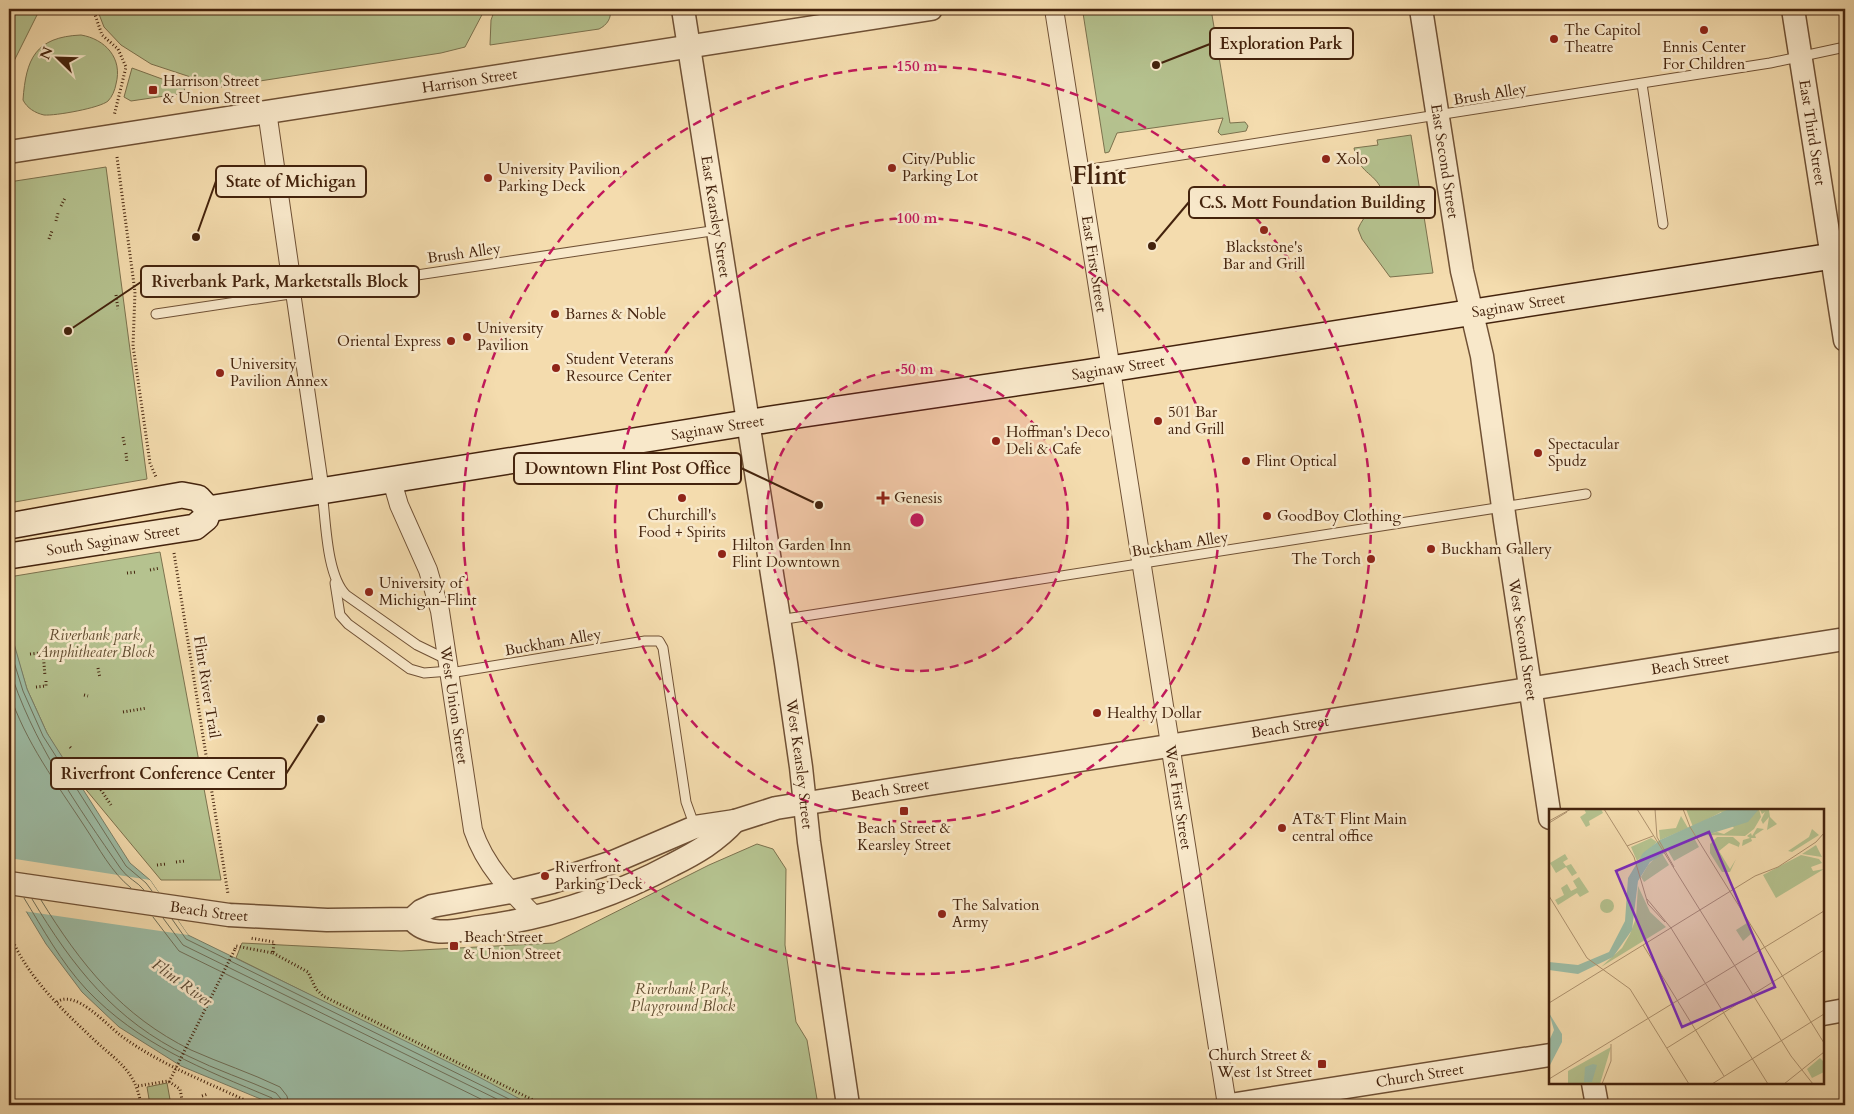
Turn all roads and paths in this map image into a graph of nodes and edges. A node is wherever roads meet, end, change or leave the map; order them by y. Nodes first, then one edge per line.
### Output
1 (93, 9) edge
2 (683, 9) edge
3 (931, 9) edge
4 (1054, 9) edge
5 (1421, 9) edge
6 (1793, 9) edge
7 (689, 46) junction
8 (1845, 47) edge
9 (1800, 57) junction
10 (1642, 84) junction
11 (267, 111) junction
12 (114, 114) dead end
13 (1438, 117) junction
14 (9, 152) edge
15 (117, 155) dead end
16 (1079, 172) junction
17 (65, 198) dead end
18 (61, 206) dead end
19 (58, 213) dead end
20 (56, 221) dead end
21 (1663, 224) dead end
22 (718, 230) junction
23 (52, 231) dead end
24 (48, 239) dead end
25 (1838, 255) edge
26 (293, 292) junction
27 (116, 295) dead end
28 (118, 309) dead end
29 (1472, 312) junction
30 (156, 314) dead end
31 (1845, 340) edge
32 (1111, 369) junction
33 (748, 423) junction
34 (124, 437) dead end
35 (125, 447) dead end
36 (126, 453) dead end
37 (128, 463) dead end
38 (392, 481) junction
39 (158, 482) dead end
40 (322, 492) junction
41 (1586, 494) dead end
42 (1503, 507) junction
43 (208, 509) junction
44 (9, 526) edge
45 (174, 549) dead end
46 (9, 556) edge
47 (1142, 564) junction
48 (160, 568) dead end
49 (150, 570) dead end
50 (137, 572) dead end
51 (127, 573) dead end
52 (334, 575) junction
53 (779, 620) junction
54 (1845, 639) edge
55 (30, 654) dead end
56 (98, 668) dead end
57 (449, 668) junction
58 (100, 678) dead end
59 (36, 687) dead end
60 (1530, 688) junction
61 (147, 708) dead end
62 (123, 712) dead end
63 (1170, 745) junction
64 (95, 781) dead end
65 (805, 802) junction
66 (111, 805) dead end
67 (1549, 812) edge
68 (700, 837) junction
69 (185, 861) dead end
70 (176, 862) dead end
71 (166, 864) dead end
72 (157, 865) dead end
73 (9, 883) edge
74 (511, 892) junction
75 (228, 894) dead end
76 (536, 917) junction
77 (412, 919) junction
78 (9, 932) edge
79 (250, 934) dead end
80 (272, 953) junction
81 (57, 1002) junction
82 (1845, 1010) edge
83 (1824, 1014) edge
84 (1549, 1055) edge
85 (169, 1082) junction
86 (1593, 1084) edge
87 (138, 1086) junction
88 (208, 1094) dead end
89 (202, 1096) dead end
90 (199, 1100) dead end
91 (141, 1105) edge
92 (183, 1105) edge
93 (200, 1105) edge
94 (255, 1105) edge
95 (542, 1105) edge
96 (848, 1105) edge
97 (1229, 1105) edge
98 (1597, 1105) edge

1 - 12 path
2 - 7 street, East Kearsley Street
3 - 7 street, Harrison Street
4 - 16 street, East First Street
5 - 13 street, East Second Street
6 - 9 street, East Third Street
7 - 11 street, Harrison Street
7 - 22 street, East Kearsley Street
8 - 9 lane, Brush Alley
9 - 10 lane, Brush Alley
9 - 25 street, East Third Street
10 - 13 lane, Brush Alley
10 - 21 lane
11 - 14 street, Harrison Street
11 - 26 street
13 - 16 lane, Brush Alley
13 - 29 street, East Second Street
15 - 39 path
16 - 32 street, East First Street
17 - 18 path
19 - 20 path
22 - 26 lane, Brush Alley
22 - 33 street, East Kearsley Street
23 - 24 path
25 - 29 main road, Saginaw Street
25 - 31 street, East Third Street
26 - 30 lane, Brush Alley
26 - 40 street
27 - 28 path
29 - 32 main road, Saginaw Street
29 - 42 street, West Second Street
32 - 33 main road, Saginaw Street
32 - 47 street, West First Street
33 - 38 main road, Saginaw Street
33 - 53 street, West Kearsley Street
34 - 35 path
36 - 37 path
38 - 40 main road
38 - 57 street, West Union Street
40 - 43 main road
40 - 52 lane, Buckham Alley
41 - 42 lane, Buckham Alley
42 - 47 lane, Buckham Alley
42 - 60 street, West Second Street
43 - 44 main road, South Saginaw Street
43 - 46 main road, South Saginaw Street
45 - 75 path, Flint River Trail
47 - 53 lane, Buckham Alley
47 - 63 street, West First Street
48 - 49 path
50 - 51 path
52 - 57 lane
52 - 57 lane, Buckham Alley
53 - 65 street, West Kearsley Street
54 - 60 street, Beach Street
55 - 59 path
56 - 58 path
57 - 68 lane, Buckham Alley
57 - 74 street, West Union Street
60 - 63 street, Beach Street
60 - 67 street, West Second Street
61 - 62 path
63 - 65 street, Beach Street
63 - 97 street, West First Street
64 - 66 path
65 - 68 street, Beach Street
65 - 96 street, West Kearsley Street
68 - 74 street, Beach Street
68 - 76 street, Beach Street
69 - 70 path
71 - 72 path
73 - 77 street, Beach Street
74 - 76 street, West Union Street
74 - 77 street, Beach Street
76 - 77 street, Beach Street
78 - 81 path
79 - 80 path
80 - 85 path, bridge
80 - 95 path
81 - 87 path
81 - 94 path
82 - 83 street
84 - 97 street, Church Street
85 - 87 path
85 - 92 path
86 - 98 street
87 - 91 path
88 - 89 path
90 - 93 path

